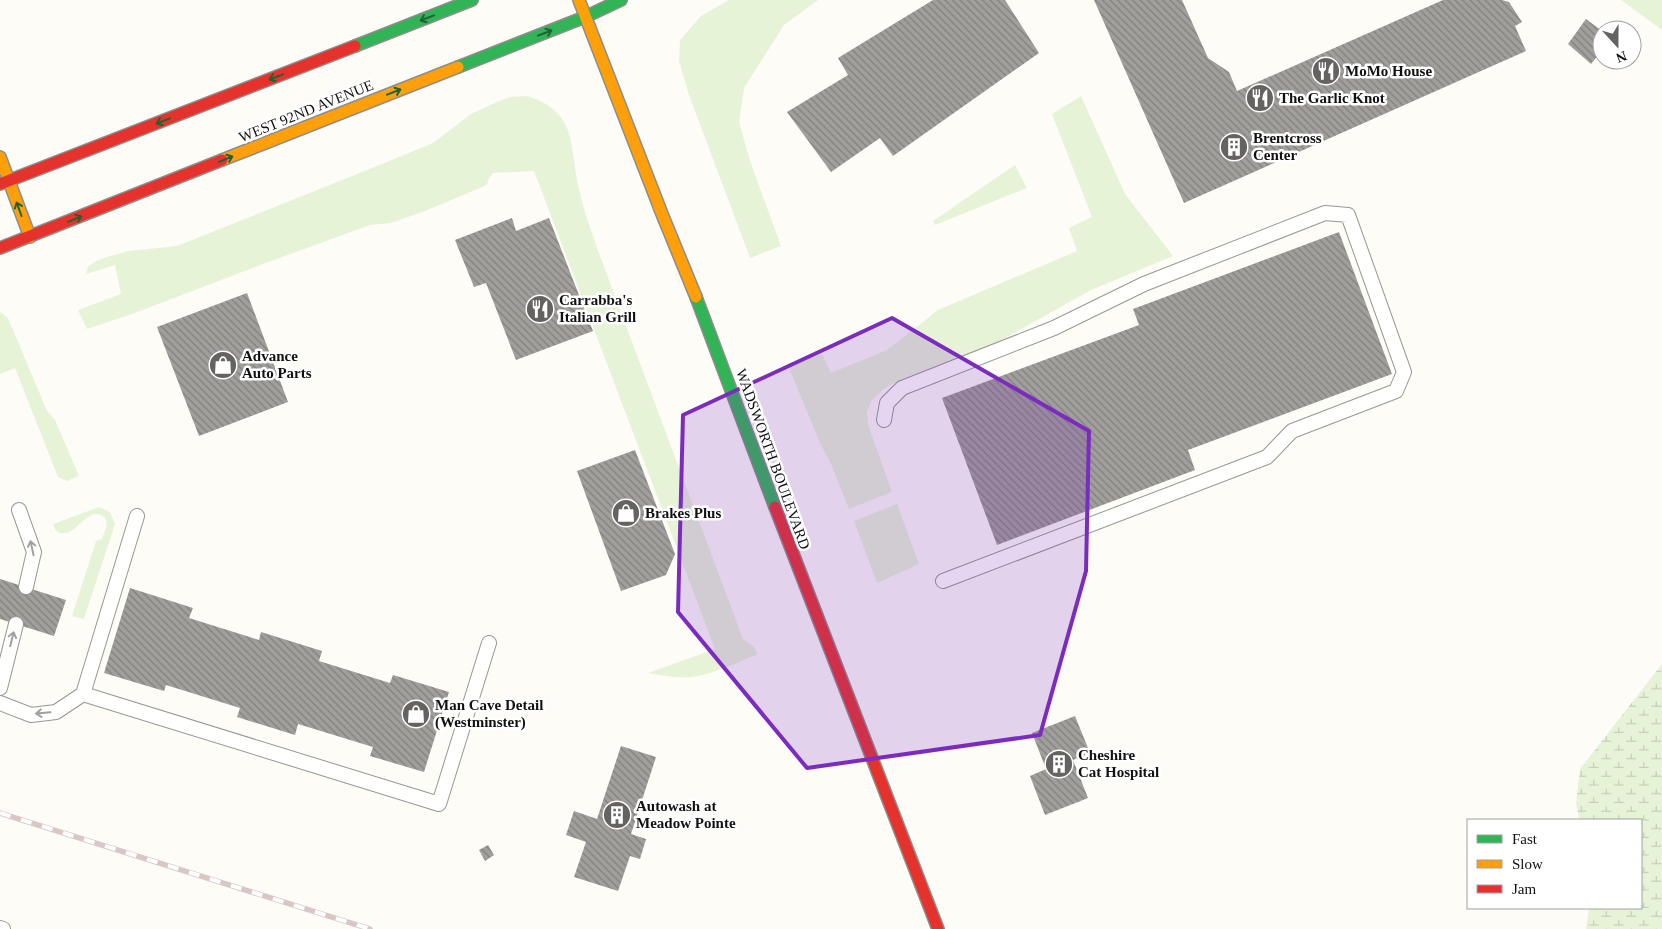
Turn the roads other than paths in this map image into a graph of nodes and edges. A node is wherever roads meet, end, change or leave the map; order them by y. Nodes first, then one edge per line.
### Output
1 (472, 0) edge
2 (579, 0) edge
3 (622, 0) edge
4 (586, 17) junction
5 (0, 157) edge
6 (4, 182) edge
7 (30, 237) junction
8 (0, 248) edge
9 (884, 420) dead end
10 (19, 510) dead end
11 (137, 516) dead end
12 (943, 581) dead end
13 (26, 587) dead end
14 (16, 624) dead end
15 (489, 643) dead end
16 (0, 688) edge
17 (83, 694) junction
18 (0, 703) edge
19 (938, 929) edge

1 -> 6 main road
2 - 4 main road, WADSWORTH BOULEVARD
3 - 4 main road, WEST 92ND AVENUE
7 -> 4 main road, WEST 92ND AVENUE
4 - 19 main road, WADSWORTH BOULEVARD
5 - 6 main road
7 -> 6 main road
7 - 8 main road, WEST 92ND AVENUE
9 - 12 lane
13 -> 10 lane
11 - 17 lane
16 -> 14 lane
15 - 17 lane
17 -> 18 lane

